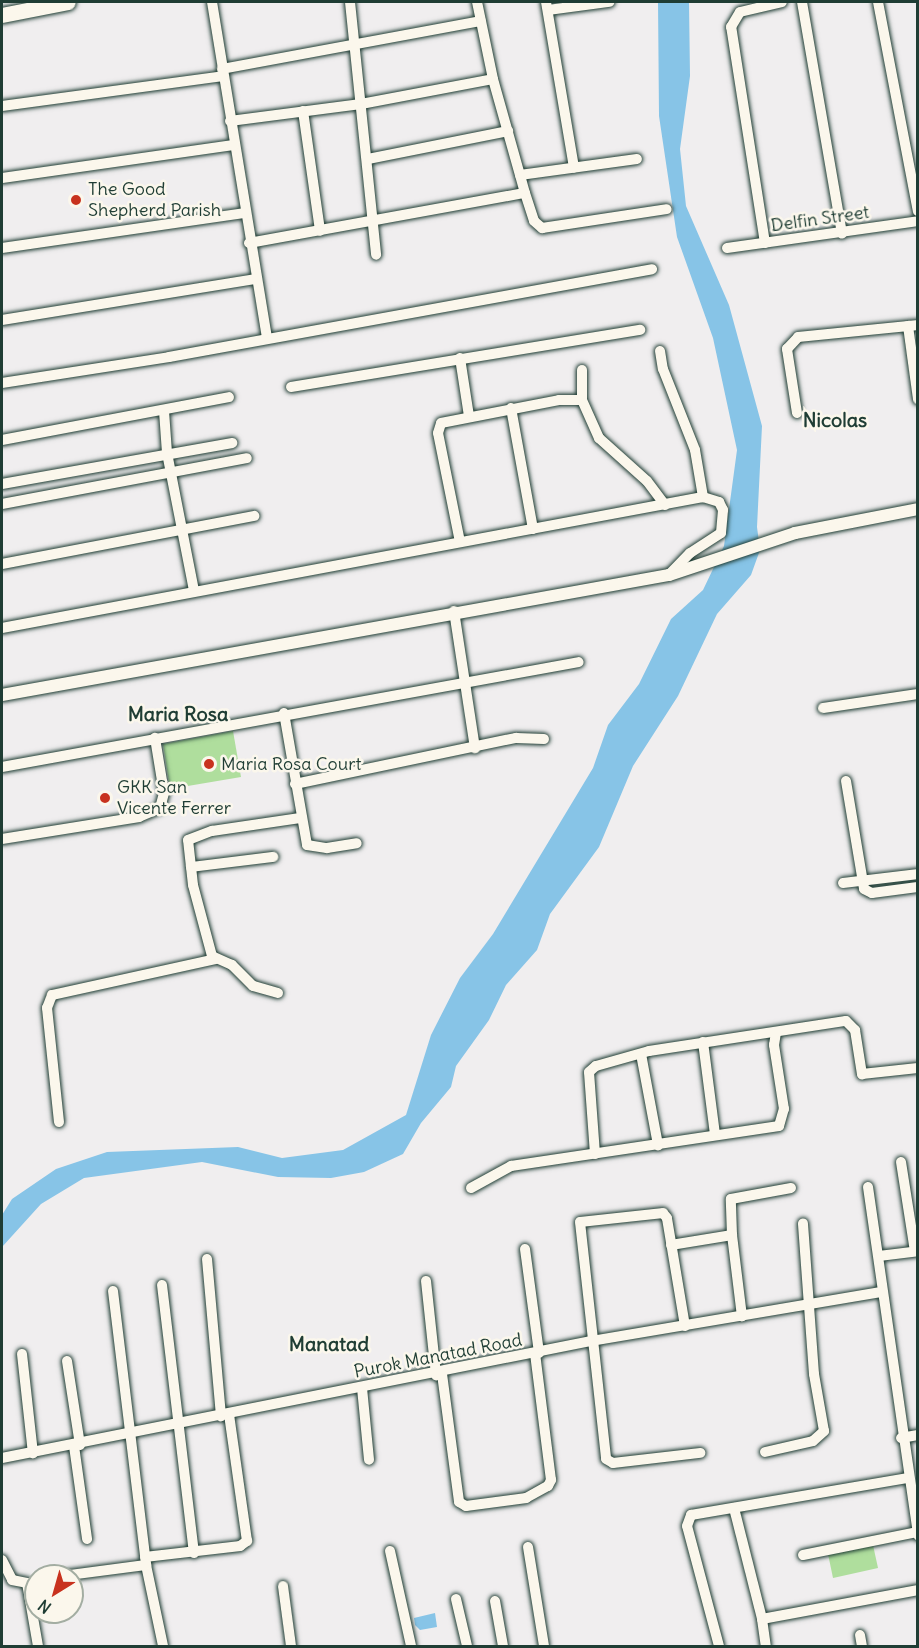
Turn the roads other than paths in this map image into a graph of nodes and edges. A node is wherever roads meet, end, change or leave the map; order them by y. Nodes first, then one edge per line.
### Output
1 (68, 2) edge
2 (212, 2) edge
3 (350, 2) edge
4 (477, 2) edge
5 (609, 2) edge
6 (782, 2) edge
7 (802, 2) edge
8 (878, 2) edge
9 (547, 6) edge
10 (2, 15) edge
11 (481, 21) junction
12 (356, 46) junction
13 (223, 72) junction
14 (493, 79) junction
15 (361, 104) junction
16 (2, 106) edge
17 (303, 111) junction
18 (230, 121) junction
19 (508, 131) junction
20 (234, 145) junction
21 (368, 159) junction
22 (637, 159) dead end
23 (574, 168) junction
24 (520, 175) junction
25 (2, 178) edge
26 (525, 193) junction
27 (668, 209) dead end
28 (918, 211) edge
29 (244, 213) junction
30 (374, 221) junction
31 (918, 221) edge
32 (320, 231) junction
33 (842, 234) junction
34 (249, 243) junction
35 (765, 243) junction
36 (2, 248) edge
37 (727, 248) dead end
38 (376, 255) dead end
39 (652, 269) dead end
40 (255, 279) junction
41 (2, 320) edge
42 (913, 325) edge
43 (640, 330) dead end
44 (267, 338) junction
45 (660, 351) dead end
46 (460, 358) junction
47 (582, 370) dead end
48 (2, 383) edge
49 (291, 387) dead end
50 (229, 396) dead end
51 (918, 399) edge
52 (582, 400) junction
53 (511, 408) junction
54 (164, 411) junction
55 (797, 413) dead end
56 (470, 416) junction
57 (2, 440) edge
58 (232, 443) dead end
59 (167, 453) junction
60 (247, 459) dead end
61 (171, 471) junction
62 (2, 484) edge
63 (703, 497) junction
64 (2, 504) edge
65 (665, 505) junction
66 (918, 509) edge
67 (254, 516) dead end
68 (181, 530) junction
69 (533, 530) junction
70 (460, 542) junction
71 (2, 564) edge
72 (669, 575) junction
73 (194, 591) junction
74 (454, 611) junction
75 (2, 628) edge
76 (579, 662) dead end
77 (466, 680) junction
78 (918, 694) edge
79 (2, 695) edge
80 (824, 708) dead end
81 (284, 713) junction
82 (155, 738) junction
83 (544, 739) dead end
84 (475, 748) junction
85 (2, 767) edge
86 (846, 781) dead end
87 (295, 784) junction
88 (300, 818) junction
89 (2, 839) edge
90 (357, 843) dead end
91 (273, 857) dead end
92 (191, 867) junction
93 (918, 874) edge
94 (862, 881) junction
95 (843, 883) dead end
96 (918, 887) edge
97 (216, 959) junction
98 (278, 993) dead end
99 (776, 1032) junction
100 (703, 1042) junction
101 (641, 1054) junction
102 (918, 1068) edge
103 (59, 1122) dead end
104 (715, 1134) junction
105 (658, 1145) junction
106 (595, 1154) junction
107 (901, 1162) dead end
108 (868, 1187) dead end
109 (471, 1188) dead end
110 (791, 1188) dead end
111 (803, 1223) dead end
112 (732, 1235) junction
113 (671, 1245) junction
114 (525, 1249) dead end
115 (916, 1251) edge
116 (879, 1256) junction
117 (207, 1258) dead end
118 (426, 1281) dead end
119 (162, 1285) dead end
120 (113, 1292) dead end
121 (882, 1292) junction
122 (808, 1304) junction
123 (742, 1316) junction
124 (685, 1326) junction
125 (591, 1341) junction
126 (537, 1353) junction
127 (22, 1354) dead end
128 (67, 1361) dead end
129 (439, 1374) junction
130 (362, 1388) junction
131 (225, 1415) junction
132 (178, 1423) junction
133 (130, 1434) junction
134 (918, 1435) edge
135 (901, 1438) junction
136 (77, 1445) junction
137 (765, 1452) dead end
138 (33, 1453) junction
139 (700, 1453) dead end
140 (2, 1458) edge
141 (369, 1461) dead end
142 (907, 1478) junction
143 (734, 1508) junction
144 (917, 1533) edge
145 (87, 1539) dead end
146 (528, 1547) dead end
147 (390, 1551) dead end
148 (194, 1553) junction
149 (803, 1555) dead end
150 (2, 1560) edge
151 (146, 1561) junction
152 (84, 1572) edge
153 (24, 1581) edge
154 (283, 1586) dead end
155 (918, 1590) edge
156 (456, 1599) dead end
157 (495, 1601) dead end
158 (762, 1619) junction
159 (36, 1624) edge
160 (38, 1647) edge
161 (163, 1647) edge
162 (291, 1647) edge
163 (411, 1647) edge
164 (467, 1647) edge
165 (503, 1647) edge
166 (544, 1647) edge
167 (719, 1647) edge
168 (766, 1647) edge

1 - 10 main road
2 - 13 street
3 - 12 street
4 - 11 street
5 - 9 street
6 - 35 street
7 - 33 street
8 - 28 street
9 - 23 street
11 - 12 street
11 - 14 street
12 - 13 street
12 - 15 street
13 - 16 street
13 - 18 street
14 - 15 street
14 - 19 street
15 - 17 street
15 - 21 street
17 - 18 street
17 - 32 street
18 - 20 street
19 - 21 street
19 - 24 street
20 - 25 street
20 - 29 street
21 - 30 street
22 - 23 street
23 - 24 street
24 - 26 street
26 - 27 street
26 - 30 street
29 - 34 street
29 - 36 street
30 - 32 street
30 - 38 street
31 - 33 street, Delfin Street
32 - 34 street
33 - 35 street, Delfin Street
34 - 40 street
35 - 37 street, Delfin Street
39 - 44 street
40 - 41 street
40 - 44 street
42 - 51 street
42 - 55 street
43 - 46 street
44 - 48 street
45 - 63 street
46 - 49 street
46 - 56 street
47 - 52 street
50 - 54 street
52 - 53 street
52 - 65 street
53 - 56 street
53 - 69 street
54 - 57 street
54 - 59 street
56 - 70 street
58 - 59 street
59 - 61 street
59 - 62 street
60 - 61 street
61 - 64 street
61 - 68 street
63 - 65 street
63 - 72 street
65 - 69 street
66 - 72 street
67 - 68 street
68 - 71 street
68 - 73 street
69 - 70 street
70 - 73 street
72 - 74 street
73 - 75 street
74 - 77 street
74 - 79 street
76 - 77 street
77 - 81 street
77 - 84 street
78 - 80 street
81 - 82 street
81 - 87 street
82 - 85 street
82 - 89 street
83 - 84 street
84 - 87 street
86 - 94 street
87 - 88 street
88 - 90 street
88 - 92 street
91 - 92 street
92 - 97 street
93 - 94 street
94 - 95 street
94 - 96 street
97 - 98 street
97 - 103 street
99 - 100 street
99 - 102 street
99 - 104 street
100 - 101 street
100 - 104 street
101 - 105 street
101 - 106 street
104 - 105 street
105 - 106 street
106 - 109 street
107 - 115 street
108 - 116 street
110 - 112 street
111 - 122 street
112 - 113 street
112 - 123 street
113 - 124 street
113 - 125 street
114 - 126 street
115 - 116 street
116 - 121 street
117 - 131 street
118 - 129 street
119 - 132 street
120 - 133 street
121 - 122 street, Purok Manatad Road
121 - 135 street
122 - 123 street, Purok Manatad Road
122 - 137 street
123 - 124 street, Purok Manatad Road
124 - 125 street, Purok Manatad Road
125 - 126 street, Purok Manatad Road
125 - 139 street
126 - 129 street, Purok Manatad Road
126 - 129 street
127 - 138 street
128 - 136 street
129 - 130 street, Purok Manatad Road
130 - 131 street, Purok Manatad Road
130 - 141 street
131 - 132 street, Purok Manatad Road
131 - 148 street
132 - 133 street, Purok Manatad Road
132 - 148 street
133 - 136 street, Purok Manatad Road
133 - 151 street
134 - 135 street
135 - 142 street
136 - 138 street, Purok Manatad Road
136 - 145 street
138 - 140 street, Purok Manatad Road
142 - 143 street
142 - 144 street
143 - 158 street
143 - 167 street
144 - 149 street
146 - 166 street
147 - 163 street
148 - 151 street
150 - 153 street
151 - 152 street
151 - 161 street
154 - 162 street
155 - 158 street
156 - 164 street
157 - 165 street
158 - 168 street
159 - 160 street

